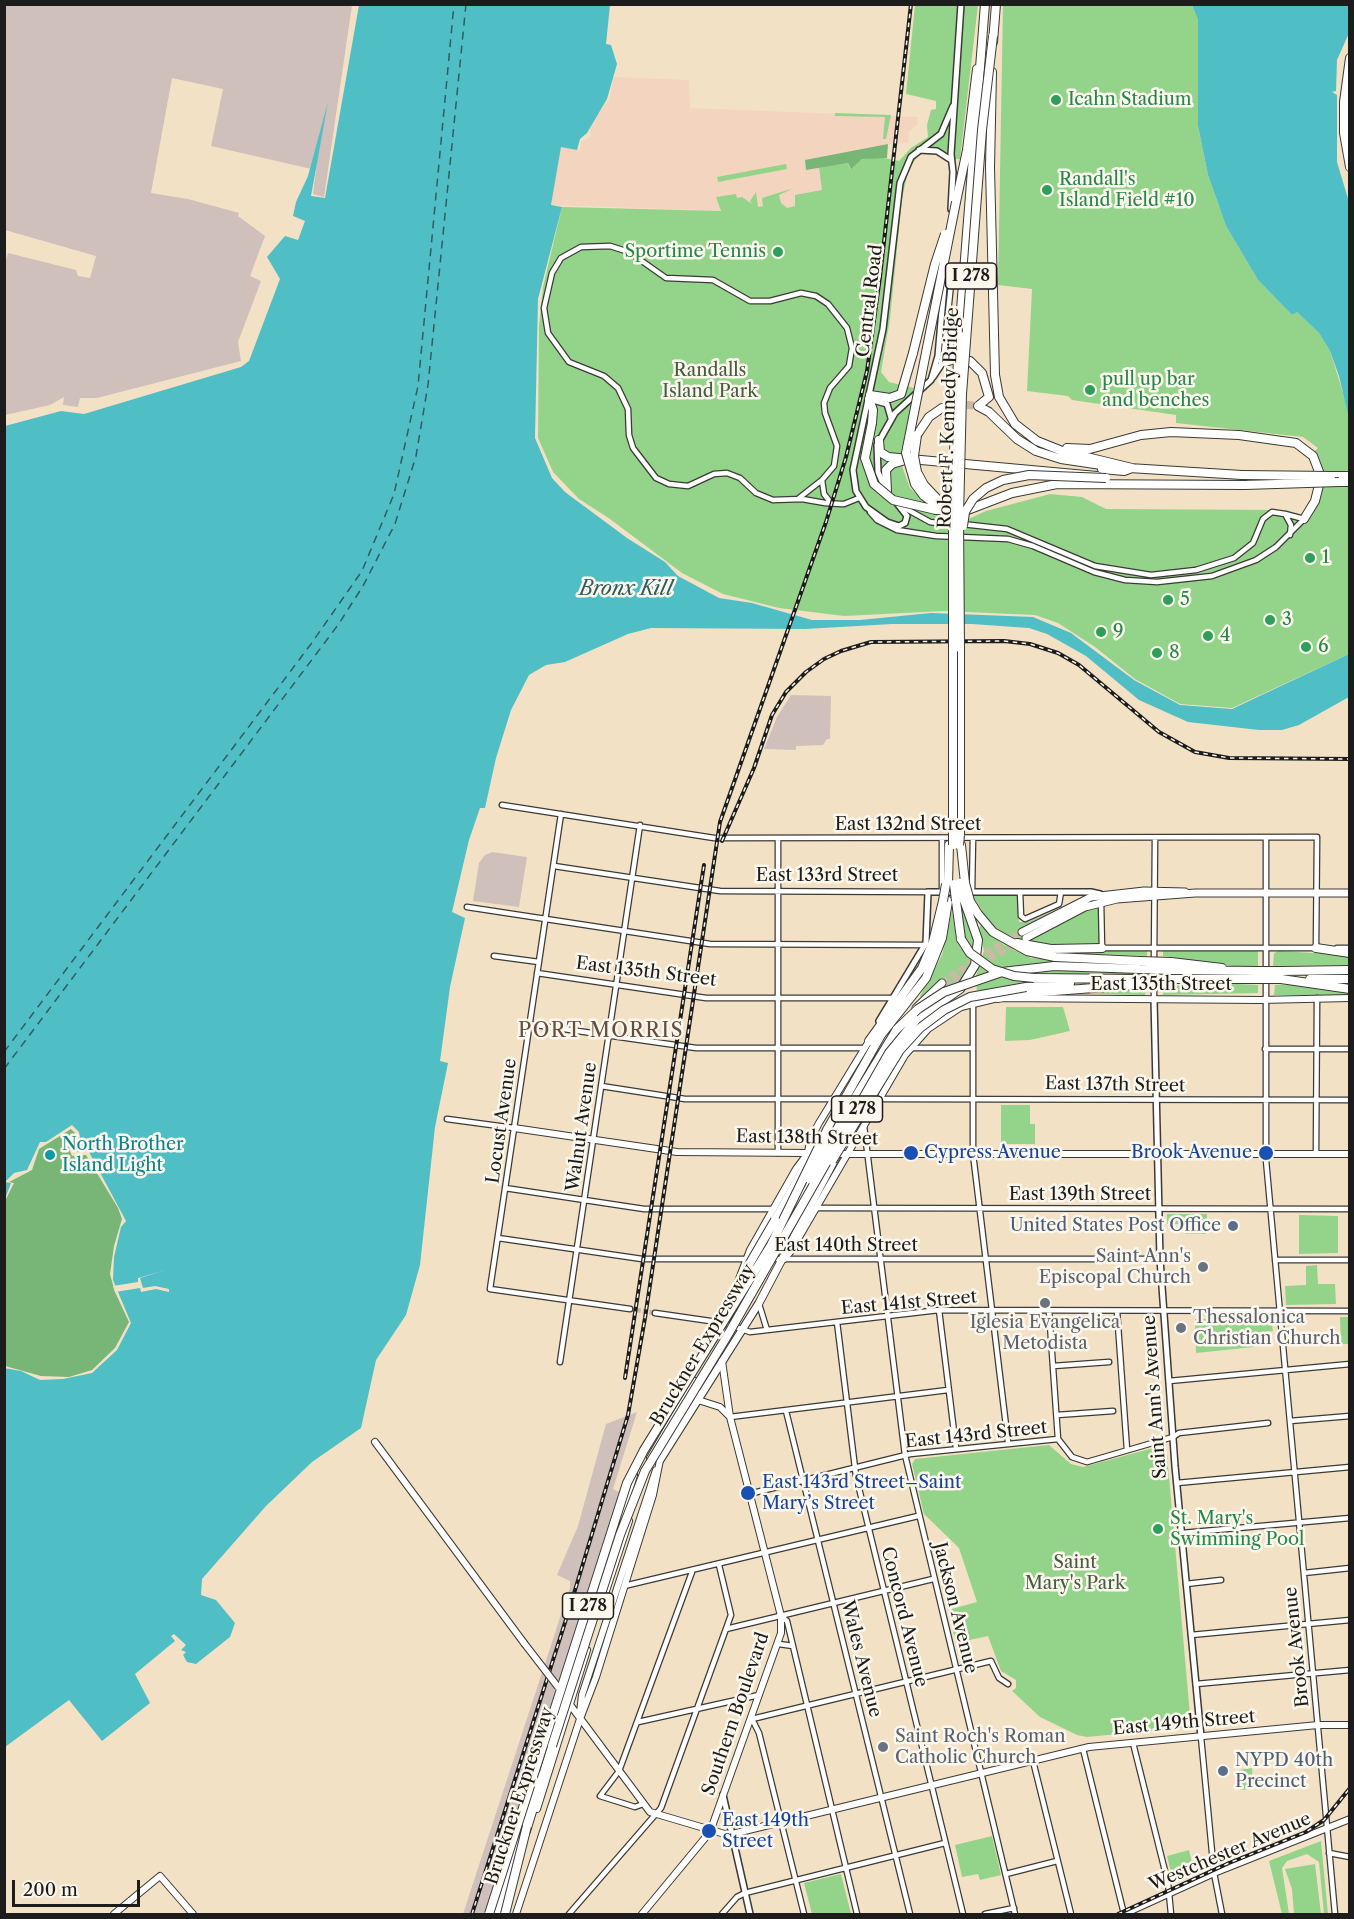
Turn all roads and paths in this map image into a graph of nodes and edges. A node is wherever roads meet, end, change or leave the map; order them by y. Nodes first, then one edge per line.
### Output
1 (961, 4) edge
2 (985, 4) edge
3 (996, 4) edge
4 (993, 36) junction
5 (982, 44) junction
6 (1350, 58) edge
7 (953, 106) junction
8 (919, 150) junction
9 (951, 160) junction
10 (1350, 167) edge
11 (956, 202) junction
12 (944, 284) junction
13 (943, 362) junction
14 (931, 380) junction
15 (906, 383) junction
16 (915, 396) junction
17 (870, 397) junction
18 (942, 408) tunnel mouth
19 (891, 418) junction
20 (879, 440) junction
21 (1037, 441) junction
22 (912, 460) junction
23 (1020, 466) junction
24 (1132, 468) junction
25 (1350, 476) edge
26 (1106, 478) junction
27 (822, 480) junction
28 (1350, 482) edge
29 (1146, 483) junction
30 (886, 491) junction
31 (859, 498) junction
32 (796, 499) junction
33 (831, 503) junction
34 (898, 504) junction
35 (937, 508) junction
36 (870, 512) junction
37 (1286, 514) junction
38 (1304, 519) junction
39 (1011, 530) junction
40 (1290, 535) junction
41 (1008, 539) junction
42 (1059, 552) junction
43 (1058, 558) junction
44 (1230, 561) junction
45 (952, 566) junction
46 (1095, 566) junction
47 (1213, 566) junction
48 (1235, 569) junction
49 (1094, 572) junction
50 (1117, 572) junction
51 (1212, 576) junction
52 (1117, 578) junction
53 (960, 648) junction
54 (502, 805) dead end
55 (561, 814) junction
56 (640, 825) junction
57 (778, 838) junction
58 (942, 838) junction
59 (973, 838) junction
60 (1155, 838) junction
61 (1266, 838) junction
62 (955, 845) junction
63 (554, 866) junction
64 (632, 878) junction
65 (952, 885) junction
66 (778, 891) junction
67 (928, 892) junction
68 (1020, 892) junction
69 (1061, 892) junction
70 (1266, 892) junction
71 (1317, 892) junction
72 (1154, 893) junction
73 (1350, 893) edge
74 (1101, 898) junction
75 (959, 899) junction
76 (467, 907) dead end
77 (545, 919) junction
78 (624, 931) junction
79 (996, 935) junction
80 (1024, 935) tunnel mouth
81 (778, 945) junction
82 (925, 945) junction
83 (1154, 947) junction
84 (1102, 948) junction
85 (1266, 948) junction
86 (1316, 948) junction
87 (1350, 948) edge
88 (1350, 952) edge
89 (494, 956) dead end
90 (539, 962) junction
91 (1140, 965) junction
92 (1350, 970) edge
93 (537, 973) junction
94 (1257, 975) junction
95 (1281, 975) junction
96 (1350, 979) edge
97 (1146, 981) junction
98 (1034, 982) junction
99 (616, 984) junction
100 (1350, 989) edge
101 (778, 997) junction
102 (895, 998) junction
103 (1317, 998) junction
104 (1350, 998) edge
105 (998, 999) junction
106 (1154, 999) junction
107 (1266, 999) junction
108 (973, 1003) junction
109 (529, 1024) junction
110 (609, 1035) junction
111 (866, 1045) junction
112 (778, 1048) junction
113 (910, 1048) junction
114 (972, 1048) junction
115 (1265, 1049) junction
116 (1317, 1049) junction
117 (1350, 1049) edge
118 (601, 1086) junction
119 (972, 1098) junction
120 (1156, 1098) junction
121 (778, 1099) junction
122 (834, 1099) junction
123 (880, 1099) junction
124 (1266, 1099) junction
125 (1317, 1100) junction
126 (1350, 1100) edge
127 (849, 1111) junction
128 (447, 1119) dead end
129 (864, 1126) junction
130 (514, 1128) junction
131 (593, 1140) junction
132 (778, 1153) junction
133 (808, 1153) junction
134 (827, 1154) junction
135 (837, 1154) junction
136 (848, 1154) junction
137 (867, 1154) junction
138 (973, 1154) junction
139 (1157, 1154) junction
140 (1266, 1154) junction
141 (1316, 1154) junction
142 (1350, 1154) edge
143 (505, 1188) junction
144 (585, 1200) junction
145 (810, 1206) junction
146 (978, 1208) junction
147 (774, 1209) junction
148 (874, 1209) junction
149 (1159, 1209) junction
150 (1270, 1209) junction
151 (1350, 1209) edge
152 (498, 1239) junction
153 (771, 1245) junction
154 (577, 1250) junction
155 (746, 1259) junction
156 (767, 1259) junction
157 (784, 1259) junction
158 (985, 1259) junction
159 (1160, 1259) junction
160 (881, 1260) junction
161 (1275, 1260) junction
162 (1350, 1260) edge
163 (570, 1300) junction
164 (759, 1303) junction
165 (630, 1309) tunnel mouth
166 (939, 1310) junction
167 (991, 1310) junction
168 (1049, 1310) junction
169 (1164, 1310) junction
170 (1118, 1311) junction
171 (1280, 1311) junction
172 (1350, 1311) edge
173 (655, 1313) tunnel mouth
174 (887, 1316) junction
175 (727, 1322) junction
176 (837, 1322) junction
177 (742, 1330) junction
178 (767, 1330) junction
179 (722, 1360) junction
180 (560, 1362) dead end
181 (1109, 1362) dead end
182 (1350, 1364) edge
183 (1053, 1366) junction
184 (1285, 1370) junction
185 (1169, 1381) junction
186 (695, 1382) junction
187 (948, 1390) junction
188 (898, 1397) junction
189 (698, 1400) junction
190 (846, 1403) junction
191 (786, 1411) junction
192 (1113, 1411) dead end
193 (1057, 1415) junction
194 (1350, 1416) edge
195 (730, 1417) junction
196 (1290, 1421) junction
197 (1268, 1423) dead end
198 (657, 1433) junction
199 (1173, 1437) junction
200 (1058, 1439) junction
201 (375, 1442) dead end
202 (1008, 1442) junction
203 (956, 1448) junction
204 (1127, 1450) junction
205 (905, 1455) junction
206 (650, 1458) junction
207 (660, 1460) junction
208 (855, 1467) junction
209 (1350, 1467) edge
210 (1294, 1472) junction
211 (804, 1480) junction
212 (1177, 1483) junction
213 (749, 1494) junction
214 (918, 1516) junction
215 (1350, 1518) edge
216 (1299, 1522) junction
217 (868, 1529) junction
218 (1182, 1533) junction
219 (624, 1535) junction
220 (818, 1541) junction
221 (764, 1554) junction
222 (607, 1563) junction
223 (719, 1565) junction
224 (1350, 1568) edge
225 (692, 1572) junction
226 (1304, 1573) junction
227 (933, 1579) junction
228 (1221, 1580) dead end
229 (1186, 1584) junction
230 (624, 1587) junction
231 (884, 1592) junction
232 (834, 1603) junction
233 (781, 1616) junction
234 (1350, 1620) edge
235 (1309, 1624) junction
236 (726, 1629) junction
237 (1191, 1635) junction
238 (778, 1644) junction
239 (793, 1646) junction
240 (956, 1670) junction
241 (1350, 1670) edge
242 (1313, 1673) junction
243 (906, 1682) junction
244 (1008, 1684) dead end
245 (1196, 1684) junction
246 (856, 1694) junction
247 (759, 1695) junction
248 (564, 1698) junction
249 (570, 1705) junction
250 (806, 1706) junction
251 (698, 1708) junction
252 (580, 1719) junction
253 (752, 1719) junction
254 (638, 1722) junction
255 (1318, 1725) junction
256 (1350, 1725) edge
257 (1201, 1737) junction
258 (1133, 1743) junction
259 (1083, 1749) junction
260 (1033, 1761) junction
261 (619, 1771) junction
262 (981, 1774) junction
263 (932, 1786) junction
264 (723, 1795) junction
265 (882, 1798) junction
266 (643, 1804) junction
267 (832, 1810) junction
268 (655, 1814) junction
269 (1350, 1819) edge
270 (782, 1822) junction
271 (527, 1826) junction
272 (1328, 1828) junction
273 (710, 1832) junction
274 (732, 1835) junction
275 (945, 1843) junction
276 (1329, 1853) junction
277 (896, 1855) junction
278 (1350, 1857) edge
279 (1057, 1861) junction
280 (846, 1867) junction
281 (1214, 1873) junction
282 (1006, 1874) junction
283 (796, 1880) junction
284 (745, 1893) junction
285 (1168, 1893) junction
286 (1014, 1908) junction
287 (118, 1913) edge
288 (193, 1914) edge
289 (490, 1914) edge
290 (497, 1914) edge
291 (504, 1914) edge
292 (516, 1914) edge
293 (569, 1914) edge
294 (642, 1914) edge
295 (722, 1914) edge
296 (750, 1914) edge
297 (804, 1914) edge
298 (857, 1914) edge
299 (910, 1914) edge
300 (963, 1914) edge
301 (985, 1914) edge
302 (1016, 1914) edge
303 (1071, 1914) edge
304 (1124, 1914) edge
305 (1171, 1914) edge
306 (1222, 1914) edge
307 (1335, 1914) edge

1 - 7 street, Central Road
2 - 5 highway, Robert F. Kennedy Bridge / I 278
3 - 4 highway, Robert F. Kennedy Bridge / I 278
4 - 21 highway, bridge
4 - 53 highway, Robert F. Kennedy Bridge / I 278, bridge
5 - 11 highway
5 - 45 highway, Robert F. Kennedy Bridge / I 278, bridge
6 - 10 highway
7 - 8 street, Central Road
7 - 9 street, Central Road
8 - 9 street
8 - 17 street, Central Road
9 - 12 street, Central Road
11 - 15 highway, bridge
11 - 35 highway, bridge
12 - 13 street
12 - 14 street, Central Road
13 - 14 street
13 - 24 highway
14 - 16 street
15 - 16 highway
15 - 17 highway
16 - 19 street
17 - 19 street
17 - 31 street, Central Road
17 - 35 highway, bridge
18 - 45 highway, bridge
19 - 20 street
20 - 22 highway
20 - 30 street
21 - 24 highway
21 - 38 highway
22 - 23 highway
22 - 30 highway
23 - 24 highway
23 - 26 highway, bridge
24 - 25 highway, bridge
26 - 29 highway
26 - 53 highway, bridge
27 - 32 street
27 - 32 street
27 - 33 street
28 - 29 highway, bridge
29 - 35 highway
30 - 34 street
31 - 33 street
31 - 36 street, Central Road
32 - 33 street
34 - 36 street
34 - 39 street
36 - 41 street
37 - 38 street
37 - 40 street
37 - 44 street
38 - 40 street
39 - 41 street
39 - 42 street
40 - 48 street
41 - 43 street
42 - 43 street
42 - 46 street
43 - 49 street
44 - 47 street
44 - 48 street
45 - 62 highway, Robert F. Kennedy Bridge / I 278, bridge
46 - 49 street
46 - 50 street
47 - 50 street
47 - 51 street
48 - 51 street
49 - 52 street
50 - 52 street
51 - 52 street
53 - 62 highway, Robert F. Kennedy Bridge / I 278, bridge
54 - 55 street, East 132nd Street
55 - 56 street, East 132nd Street
55 - 63 street, Locust Avenue
56 - 57 street, East 132nd Street
56 - 64 street, Walnut Avenue
57 - 58 street, East 132nd Street
57 - 66 street
58 - 59 street, East 132nd Street
58 - 65 street
59 - 60 street, East 132nd Street
59 - 75 street
60 - 61 street, East 132nd Street
60 - 72 street, Saint Ann's Avenue
61 - 70 street, Brook Avenue
61 - 71 street, East 132nd Street
62 - 65 highway
62 - 65 highway, Bruckner Expressway / I 278
63 - 64 street, East 133rd Street
63 - 77 street, Locust Avenue
64 - 66 street, East 133rd Street
64 - 78 street, Walnut Avenue
65 - 67 street, East 133rd Street
65 - 75 highway, Bruckner Expressway / I 278, bridge
65 - 75 highway, bridge
65 - 75 street, East 133rd Street
66 - 67 street, East 133rd Street
66 - 81 street
67 - 82 street
68 - 69 street, East 133rd Street
68 - 69 street
68 - 75 street, East 133rd Street
69 - 74 street, East 133rd Street
70 - 71 main road
70 - 72 main road
70 - 85 street, Brook Avenue
71 - 73 main road
71 - 86 street
72 - 74 main road
72 - 83 street, Saint Ann's Avenue
74 - 80 main road
74 - 84 street
75 - 79 highway
75 - 98 highway, bridge
75 - 111 highway
75 - 145 highway, Bruckner Expressway / I 278, bridge
75 - 153 highway, Bruckner Expressway / I 278, bridge
76 - 77 street
77 - 78 street
77 - 90 street, Locust Avenue
78 - 81 street
78 - 99 street, Walnut Avenue
79 - 84 highway
79 - 91 highway
81 - 82 street
81 - 101 street
82 - 102 street
83 - 84 street
83 - 85 street
83 - 106 street, Saint Ann's Avenue
85 - 86 street
85 - 107 street, Brook Avenue
86 - 87 street
86 - 88 highway
89 - 90 street
90 - 93 street, Locust Avenue
91 - 94 highway, bridge
91 - 153 highway, bridge
92 - 95 highway
93 - 99 street, East 135th Street
93 - 109 street, Locust Avenue
94 - 95 highway, bridge
94 - 97 highway, bridge
95 - 96 highway
95 - 100 highway
97 - 98 highway
97 - 105 highway
98 - 145 highway, bridge
99 - 101 street, East 135th Street
99 - 110 street, Walnut Avenue
101 - 102 street, East 135th Street
101 - 112 street
102 - 111 street
103 - 104 main road, East 135th Street
103 - 107 main road, East 135th Street
103 - 116 street
105 - 106 main road, East 135th Street
105 - 108 main road, East 135th Street
106 - 107 main road, East 135th Street
106 - 120 street, Saint Ann's Avenue
107 - 115 street, Brook Avenue
108 - 113 main road, East 135th Street
108 - 114 street
109 - 110 street
109 - 130 street, Locust Avenue
110 - 112 street
110 - 118 street, Walnut Avenue
111 - 112 street
111 - 122 main road
112 - 121 street
113 - 114 street
113 - 123 main road, East 135th Street
114 - 119 street
115 - 116 street
115 - 124 street, Brook Avenue
116 - 117 street
116 - 125 street
118 - 121 street
118 - 131 street, Walnut Avenue
119 - 120 street, East 137th Street
119 - 123 street, East 137th Street
119 - 138 street
120 - 124 street, East 137th Street
120 - 139 street, Saint Ann's Avenue
121 - 122 street
121 - 132 street
122 - 133 main road
123 - 129 main road, East 135th Street
124 - 125 street, East 137th Street
124 - 140 street, Brook Avenue
125 - 126 street, East 137th Street
125 - 141 street
127 - 133 main road
127 - 134 main road
127 - 135 main road
128 - 130 street, East 138th Street
129 - 136 main road, East 135th Street
129 - 137 street, Jackson Avenue
130 - 131 main road, East 138th Street
130 - 143 street, Locust Avenue
131 - 132 main road, East 138th Street
131 - 144 street, Walnut Avenue
132 - 133 main road, East 138th Street
133 - 134 main road, East 138th Street
133 - 147 main road
133 - 175 highway, bridge
134 - 135 main road, East 138th Street
134 - 156 main road
135 - 136 main road, East 138th Street
135 - 145 main road
136 - 137 main road, East 138th Street
136 - 145 main road, East 135th Street
137 - 138 main road, East 138th Street
137 - 148 street, Jackson Avenue
138 - 139 main road, East 138th Street
138 - 146 street
139 - 140 main road, East 138th Street
139 - 149 street, Saint Ann's Avenue
140 - 141 main road, East 138th Street
140 - 150 street, Brook Avenue
141 - 142 main road, East 138th Street
143 - 144 street
143 - 152 street, Locust Avenue
144 - 147 street
144 - 154 street, Walnut Avenue
145 - 148 street, East 139th Street
145 - 157 main road
145 - 271 highway, Bruckner Expressway / I 278, bridge
146 - 148 street, East 139th Street
146 - 149 street, East 139th Street
146 - 158 street
147 - 155 main road
148 - 160 street, Jackson Avenue
149 - 150 street, East 139th Street
149 - 159 street, Saint Ann's Avenue
150 - 151 street, East 139th Street
150 - 161 street, Brook Avenue
152 - 154 street, East 140th Street
152 - 163 street, Locust Avenue
153 - 175 highway, Bruckner Expressway / I 278, bridge
154 - 155 street, East 140th Street
154 - 163 street, Walnut Avenue
155 - 156 street, East 140th Street
155 - 175 main road
156 - 157 street, East 140th Street
156 - 175 main road
157 - 160 street, East 140th Street
157 - 164 main road
158 - 159 street, East 140th Street
158 - 160 street, East 140th Street
158 - 167 street
159 - 169 street, Saint Ann's Avenue
160 - 174 street, Jackson Avenue
161 - 162 street
161 - 171 street, Brook Avenue
163 - 165 street
163 - 180 street, Walnut Avenue
164 - 177 main road
164 - 178 street
166 - 167 street, East 141st Street
166 - 174 street, East 141st Street
166 - 187 street
167 - 168 street, East 141st Street
167 - 202 street
168 - 170 street, East 141st Street
168 - 183 street
169 - 170 street, East 141st Street
169 - 171 street, East 141st Street
169 - 185 street, Saint Ann's Avenue
170 - 204 street
171 - 172 street, East 141st Street
171 - 184 street, Brook Avenue
173 - 175 street, East 141st Street
174 - 176 street, East 141st Street
174 - 188 street, Jackson Avenue
175 - 177 street, East 141st Street
175 - 186 main road
175 - 198 main road
175 - 289 highway, Bruckner Expressway / I 278, bridge
176 - 178 street, East 141st Street
176 - 190 street, Concord Avenue
177 - 178 street, East 141st Street
177 - 179 main road
179 - 189 main road
179 - 195 main road, Southern Boulevard
181 - 183 street
182 - 184 street
183 - 193 street
184 - 185 street
184 - 196 street, Brook Avenue
185 - 199 street, Saint Ann's Avenue
186 - 189 main road
186 - 206 main road
187 - 188 street
187 - 203 street
188 - 190 street
188 - 205 street, Jackson Avenue
189 - 195 main road
189 - 207 main road
190 - 191 street
190 - 208 street, Concord Avenue
191 - 195 street
191 - 211 street, Wales Avenue
192 - 193 street
193 - 200 street
194 - 196 street
195 - 213 main road, Southern Boulevard
196 - 210 street, Brook Avenue
197 - 199 street, East 143rd Street
198 - 206 main road
198 - 222 main road
199 - 204 street, East 143rd Street
199 - 212 street, Saint Ann's Avenue
200 - 202 street, East 143rd Street
200 - 204 street, East 143rd Street
201 - 248 main road, East 149th Street, bridge
202 - 203 street, East 143rd Street
203 - 205 street, East 143rd Street
205 - 208 street, East 143rd Street
205 - 214 street, Jackson Avenue
206 - 219 main road
207 - 230 main road
207 - 252 main road
208 - 211 street, East 143rd Street
208 - 217 street, Concord Avenue
209 - 210 street
210 - 212 street
210 - 216 street, Brook Avenue
211 - 213 street, East 143rd Street
211 - 220 street, Wales Avenue
212 - 218 street, Saint Ann's Avenue
213 - 221 main road, Southern Boulevard
214 - 217 street
214 - 227 street, Jackson Avenue
215 - 216 street
216 - 218 street
216 - 226 street, Brook Avenue
217 - 220 street
217 - 231 street, Concord Avenue
218 - 229 street, Saint Ann's Avenue
219 - 222 main road
219 - 249 main road
220 - 221 street
220 - 232 street, Wales Avenue
221 - 223 street
221 - 233 main road, Southern Boulevard
222 - 248 main road
223 - 225 street
223 - 236 street
224 - 226 street
225 - 230 street
225 - 254 street
226 - 235 street, Brook Avenue
227 - 231 street
227 - 240 street, Jackson Avenue
228 - 229 street
229 - 237 street, Saint Ann's Avenue
230 - 252 main road
231 - 232 street
231 - 243 street, Concord Avenue
232 - 233 street
232 - 246 street, Wales Avenue
233 - 236 street
233 - 238 main road, Southern Boulevard
233 - 239 street
234 - 235 street
235 - 237 street
235 - 242 street, Brook Avenue
236 - 251 street
237 - 245 street, Saint Ann's Avenue
238 - 239 street
238 - 247 main road, Southern Boulevard
239 - 250 street
240 - 243 street
240 - 244 street
240 - 262 street, Jackson Avenue
241 - 242 street
242 - 245 street
242 - 255 street, Brook Avenue
243 - 246 street
243 - 263 street, Concord Avenue
245 - 257 street, Saint Ann's Avenue
246 - 250 street
246 - 265 street, Wales Avenue
247 - 251 street
247 - 253 main road, Southern Boulevard
248 - 249 main road, East 149th Street
248 - 289 main road
249 - 252 main road, East 149th Street
249 - 291 main road
250 - 253 street
250 - 267 street
251 - 254 street
251 - 268 street
252 - 261 main road, East 149th Street
252 - 292 main road
253 - 264 main road, Southern Boulevard
253 - 270 street
254 - 261 street
255 - 256 main road, East 149th Street
255 - 257 main road, East 149th Street
255 - 272 street, Brook Avenue
257 - 258 main road, East 149th Street
257 - 281 street, Saint Ann's Avenue
258 - 259 main road, East 149th Street
258 - 285 street
259 - 260 main road, East 149th Street
259 - 304 street
260 - 262 main road, East 149th Street
260 - 279 street
261 - 266 main road, East 149th Street
261 - 266 street
262 - 263 main road, East 149th Street
262 - 282 street, Jackson Avenue
263 - 265 main road, East 149th Street
263 - 275 street, Concord Avenue
264 - 273 main road, Southern Boulevard
264 - 274 street
265 - 267 main road, East 149th Street
265 - 277 street, Wales Avenue
266 - 268 main road, East 149th Street
267 - 270 main road, East 149th Street
267 - 280 street
268 - 273 main road, East 149th Street
268 - 293 street
269 - 272 main road, Westchester Avenue
270 - 274 main road, East 149th Street
270 - 283 street
271 - 290 highway, Bruckner Expressway / I 278, bridge
271 - 291 highway, bridge
272 - 276 street, Brook Avenue
272 - 281 main road, Westchester Avenue
273 - 274 main road, East 149th Street
273 - 294 main road, Southern Boulevard
274 - 284 street
275 - 277 street
275 - 300 street, Concord Avenue
276 - 278 street
276 - 307 street, Brook Avenue
277 - 280 street
277 - 299 street, Wales Avenue
279 - 282 street
279 - 303 street
280 - 283 street
280 - 298 street
281 - 285 main road, Westchester Avenue
281 - 306 street, Saint Ann's Avenue
282 - 286 street, Jackson Avenue
283 - 284 street
283 - 297 street
284 - 295 street
284 - 296 street
285 - 304 main road, Westchester Avenue
285 - 305 street
286 - 301 street
286 - 302 street, Jackson Avenue
287 - 288 main road

